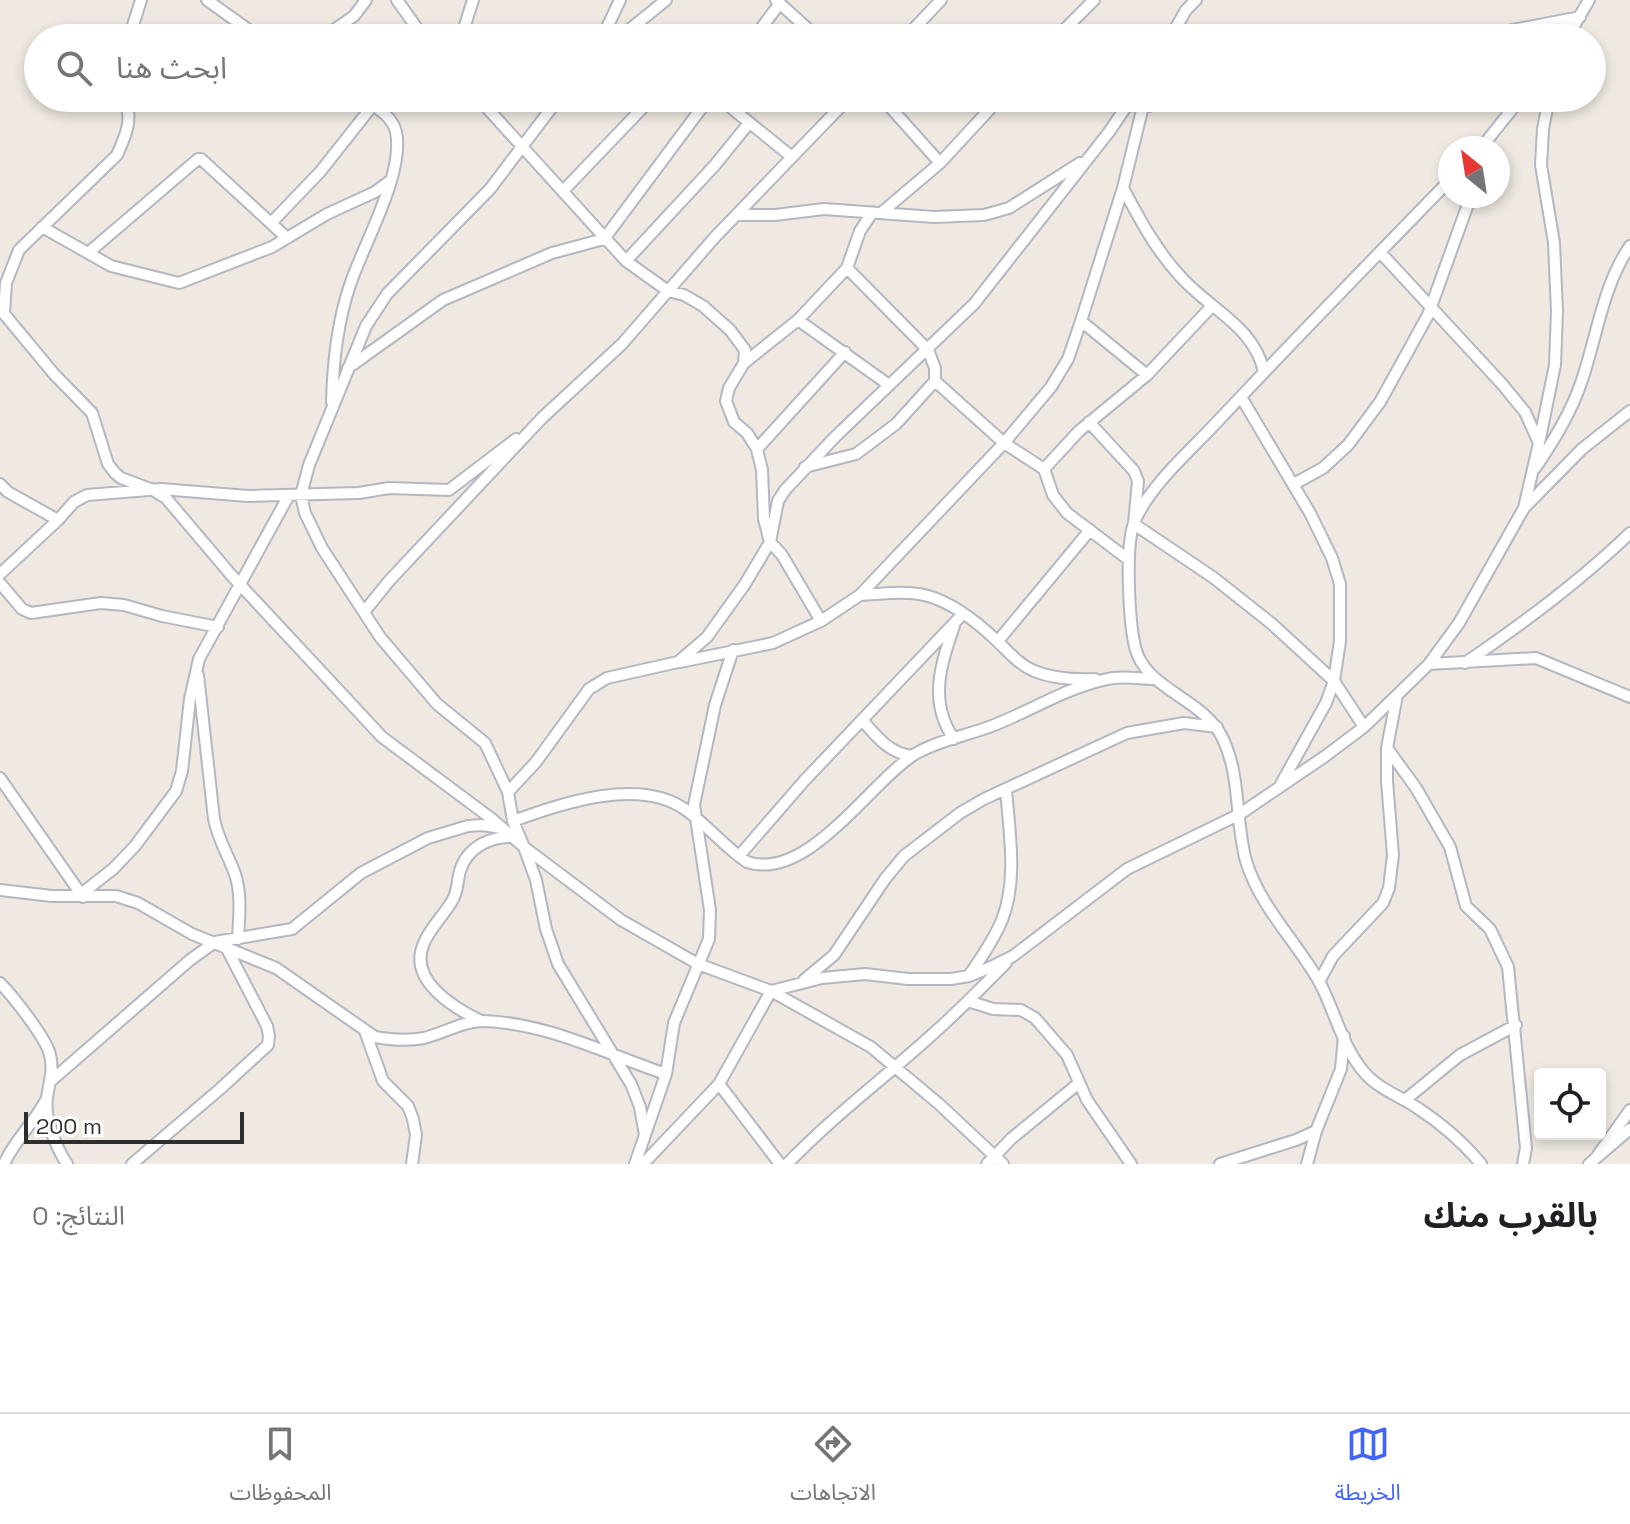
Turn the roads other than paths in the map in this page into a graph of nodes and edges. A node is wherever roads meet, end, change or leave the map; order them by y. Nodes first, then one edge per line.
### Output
1 (141, 0) edge
2 (207, 0) edge
3 (366, 0) edge
4 (397, 0) edge
5 (473, 0) edge
6 (620, 0) edge
7 (666, 0) edge
8 (941, 0) edge
9 (1094, 0) edge
10 (1176, 0) edge
11 (1196, 0) edge
12 (1589, 0) edge
13 (778, 2) edge
14 (1186, 10) junction
15 (1580, 17) junction
16 (133, 24) edge
17 (240, 24) edge
18 (342, 24) edge
19 (414, 24) edge
20 (465, 24) edge
21 (609, 24) edge
22 (636, 24) edge
23 (763, 24) edge
24 (802, 24) edge
25 (918, 24) edge
26 (1070, 24) edge
27 (1178, 24) edge
28 (1544, 24) edge
29 (1576, 24) edge
30 (128, 112) edge
31 (359, 112) edge
32 (381, 112) edge
33 (491, 112) edge
34 (549, 112) edge
35 (639, 112) edge
36 (699, 112) edge
37 (736, 112) edge
38 (835, 112) edge
39 (894, 112) edge
40 (987, 112) edge
41 (1122, 112) edge
42 (1141, 112) edge
43 (1510, 112) edge
44 (1546, 112) edge
45 (749, 123) junction
46 (1492, 136) edge
47 (524, 146) junction
48 (792, 157) junction
49 (1088, 158) junction
50 (940, 163) junction
51 (390, 181) junction
52 (1123, 188) junction
53 (564, 190) junction
54 (1438, 192) edge
55 (1467, 208) edge
56 (877, 213) junction
57 (738, 215) junction
58 (271, 223) junction
59 (42, 227) junction
60 (287, 238) junction
61 (604, 239) junction
62 (1630, 246) edge
63 (1380, 252) junction
64 (88, 253) junction
65 (626, 261) junction
66 (847, 268) junction
67 (668, 291) junction
68 (1431, 305) junction
69 (1212, 306) junction
70 (2, 311) edge
71 (798, 320) junction
72 (1081, 321) junction
73 (928, 350) junction
74 (845, 352) junction
75 (744, 363) junction
76 (347, 369) junction
77 (1264, 372) junction
78 (1147, 375) junction
79 (935, 381) junction
80 (889, 385) junction
81 (1241, 397) junction
82 (332, 410) junction
83 (1630, 411) edge
84 (542, 418) junction
85 (1089, 422) junction
86 (1004, 443) junction
87 (1539, 443) junction
88 (757, 449) junction
89 (805, 467) junction
90 (1044, 469) junction
91 (1531, 476) junction
92 (0, 484) edge
93 (1294, 484) junction
94 (153, 490) junction
95 (295, 495) junction
96 (1524, 508) junction
97 (58, 520) junction
98 (1134, 524) junction
99 (1090, 530) junction
100 (1630, 533) edge
101 (770, 542) junction
102 (1129, 560) junction
103 (0, 574) edge
104 (0, 583) edge
105 (239, 584) junction
106 (860, 595) junction
107 (364, 612) junction
108 (958, 613) junction
109 (821, 621) junction
110 (218, 627) junction
111 (998, 641) junction
112 (733, 650) junction
113 (678, 662) junction
114 (1465, 663) junction
115 (1429, 664) junction
116 (197, 666) junction
117 (1114, 678) junction
118 (1156, 679) junction
119 (1334, 681) junction
120 (1397, 695) junction
121 (1630, 697) edge
122 (862, 720) junction
123 (1217, 727) junction
124 (1364, 727) junction
125 (954, 739) junction
126 (1387, 748) junction
127 (912, 756) junction
128 (0, 778) edge
129 (1280, 786) junction
130 (1006, 789) junction
131 (508, 792) junction
132 (1240, 814) junction
133 (695, 818) junction
134 (513, 821) junction
135 (503, 829) junction
136 (513, 837) junction
137 (524, 847) junction
138 (739, 856) junction
139 (0, 890) edge
140 (82, 895) junction
141 (238, 939) junction
142 (215, 942) junction
143 (227, 949) junction
144 (1013, 956) junction
145 (698, 964) junction
146 (969, 976) junction
147 (1319, 982) junction
148 (0, 983) edge
149 (799, 983) junction
150 (771, 991) junction
151 (968, 1001) junction
152 (481, 1021) junction
153 (1516, 1025) junction
154 (365, 1031) junction
155 (1344, 1034) junction
156 (613, 1055) junction
157 (895, 1066) junction
158 (666, 1074) junction
159 (52, 1080) junction
160 (1079, 1083) junction
161 (719, 1084) junction
162 (46, 1100) junction
163 (1405, 1100) junction
164 (1630, 1110) edge
165 (1630, 1129) edge
166 (1316, 1131) junction
167 (645, 1135) junction
168 (1598, 1155) junction
169 (996, 1161) edge
170 (774, 1162) edge
171 (4, 1164) edge
172 (67, 1164) edge
173 (132, 1164) edge
174 (412, 1164) edge
175 (635, 1164) edge
176 (643, 1164) edge
177 (787, 1164) edge
178 (1131, 1164) edge
179 (1220, 1164) edge
180 (1307, 1164) edge
181 (1481, 1164) edge
182 (1523, 1164) edge
183 (1589, 1164) edge

1 - 16 street
2 - 17 street
3 - 18 street
4 - 19 street
5 - 20 street
6 - 21 street
7 - 22 street
8 - 25 street
9 - 26 street
10 - 14 street
11 - 14 street
12 - 15 street
13 - 23 street
13 - 24 street
14 - 27 street
15 - 28 street
15 - 29 street
30 - 59 street
31 - 58 street
32 - 51 street
33 - 47 street
34 - 47 street
35 - 53 street
36 - 61 street
37 - 45 street
38 - 48 street
39 - 50 street
40 - 50 street
41 - 49 street
42 - 52 street
43 - 46 street
44 - 87 street
45 - 48 street
45 - 65 street
47 - 53 street
47 - 76 street
48 - 57 street
49 - 56 street
49 - 73 street
50 - 56 street
51 - 60 street
51 - 82 street
52 - 69 street
52 - 72 street
53 - 61 street
54 - 63 street
55 - 68 street
56 - 57 street
56 - 66 street
57 - 67 street
58 - 60 street
58 - 64 street
59 - 64 street
59 - 70 street
60 - 64 street
61 - 65 street
61 - 76 street
62 - 91 street
63 - 68 street
63 - 77 street
65 - 67 street
66 - 71 street
66 - 73 street
67 - 75 street
67 - 84 street
68 - 87 street
68 - 93 street
69 - 77 street
69 - 78 street
70 - 94 street
71 - 74 street
71 - 75 street
72 - 78 street
72 - 86 street
73 - 79 street
73 - 80 street
74 - 80 street
74 - 88 street
75 - 88 street
76 - 82 street
77 - 81 street
78 - 85 street
79 - 86 street
79 - 89 street
80 - 89 street
81 - 93 street
81 - 98 street
82 - 95 street
83 - 96 street
84 - 95 street
84 - 107 street
85 - 90 street
85 - 98 street
86 - 90 street
86 - 106 street
87 - 91 street
88 - 101 street
89 - 101 street
90 - 99 street
91 - 96 street
92 - 97 street
93 - 119 street
94 - 95 street
94 - 97 street
94 - 105 street
95 - 105 street
95 - 107 street
96 - 115 street
97 - 103 street
98 - 102 street
98 - 119 street
99 - 102 street
99 - 111 street
100 - 114 street
101 - 109 street
101 - 113 street
102 - 118 street
104 - 110 street
105 - 110 street
105 - 135 street
106 - 108 street
106 - 109 street
107 - 131 street
108 - 111 street
108 - 122 street
108 - 125 street
109 - 112 street
110 - 116 street
111 - 117 street
112 - 113 street
112 - 133 street
113 - 131 street
114 - 115 street
114 - 121 street
115 - 120 street
116 - 140 street
116 - 141 street
117 - 118 street
117 - 125 street
118 - 123 street
119 - 124 street
119 - 129 street
120 - 124 street
120 - 126 street
122 - 127 street
122 - 138 street
123 - 130 street
123 - 132 street
124 - 129 street
125 - 127 street
126 - 147 street
126 - 153 street
127 - 138 street
128 - 140 street
129 - 132 street
130 - 146 street
130 - 149 street
131 - 134 street
132 - 144 street
132 - 147 street
133 - 134 street
133 - 138 street
133 - 145 street
134 - 137 street
135 - 136 street
135 - 141 street
136 - 137 street
136 - 152 street
137 - 145 street
137 - 156 street
139 - 140 street
140 - 142 street
141 - 142 street
142 - 143 street
142 - 159 street
143 - 154 street
143 - 173 street
144 - 146 street
144 - 151 street
145 - 150 street
145 - 158 street
146 - 149 street
147 - 155 street
148 - 159 street
149 - 150 street
150 - 157 street
150 - 161 street
151 - 157 street
151 - 160 street
152 - 154 street
152 - 156 street
153 - 163 street
153 - 182 street
154 - 174 street
155 - 163 street
155 - 166 street
156 - 158 street
156 - 167 street
157 - 169 street
157 - 177 street
158 - 167 street
159 - 162 street
160 - 169 street
160 - 178 street
161 - 170 street
161 - 176 street
162 - 171 street
162 - 172 street
163 - 181 street
164 - 168 street
165 - 168 street
166 - 179 street
166 - 180 street
167 - 175 street
168 - 183 street

